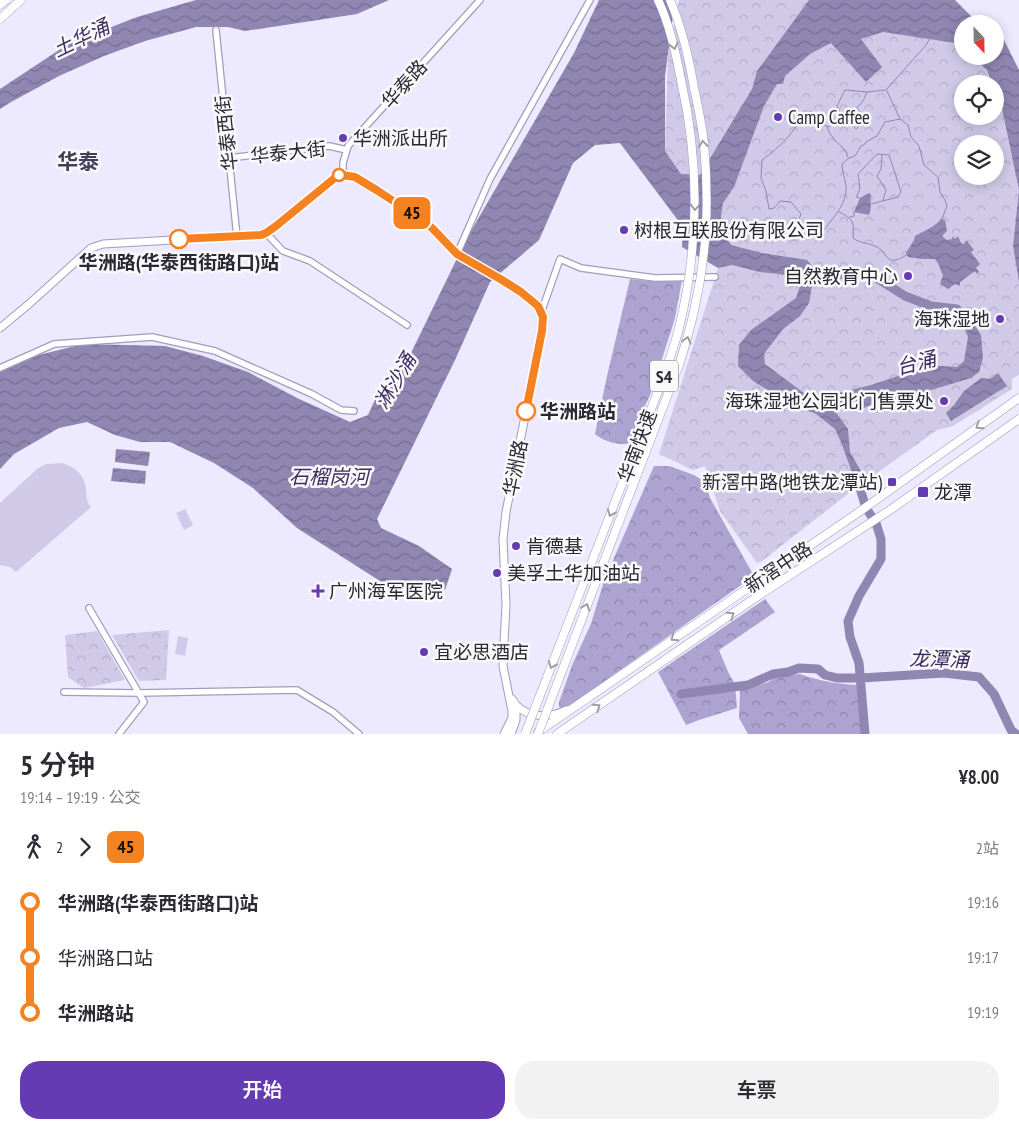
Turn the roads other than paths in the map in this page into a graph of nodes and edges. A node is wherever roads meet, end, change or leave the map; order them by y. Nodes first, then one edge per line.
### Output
1 (6, 0) edge
2 (480, 0) edge
3 (590, 0) edge
4 (658, 0) edge
5 (670, 0) edge
6 (19, 1) edge
7 (0, 5) edge
8 (0, 19) edge
9 (216, 30) dead end
10 (347, 150) junction
11 (228, 158) junction
12 (342, 175) junction
13 (266, 233) junction
14 (237, 237) junction
15 (457, 254) junction
16 (715, 277) dead end
17 (541, 313) junction
18 (407, 325) dead end
19 (0, 328) edge
20 (0, 368) edge
21 (1019, 398) edge
22 (354, 411) dead end
23 (1019, 419) edge
24 (89, 608) dead end
25 (64, 692) dead end
26 (139, 693) junction
27 (509, 694) junction
28 (579, 703) junction
29 (120, 734) edge
30 (359, 734) edge
31 (504, 734) edge
32 (511, 734) edge
33 (526, 734) edge
34 (536, 734) edge
35 (557, 734) edge

1 - 7 highway
2 - 10 street, 华泰路
3 - 15 street
4 -> 33 highway, 华南快速 / S4, bridge
34 -> 5 highway, 华南快速 / S4, bridge
6 - 8 highway
9 - 11 street, 华泰西街
10 - 11 street, 华泰大街
10 - 12 street, 华泰路
11 - 14 street, 华泰西街
12 - 13 main road
12 - 15 main road
13 - 14 main road
13 - 18 street
14 - 19 main road
15 - 17 main road
16 - 17 street
17 - 27 main road, 华洲路
20 - 22 street
21 -> 28 highway, 新滘中路
35 -> 23 highway, 新滘中路, bridge
24 - 26 street
25 - 26 street
26 - 29 street
26 - 30 street
27 - 28 main road
27 - 31 main road
27 - 32 main road
28 - 34 highway, 新滘中路

